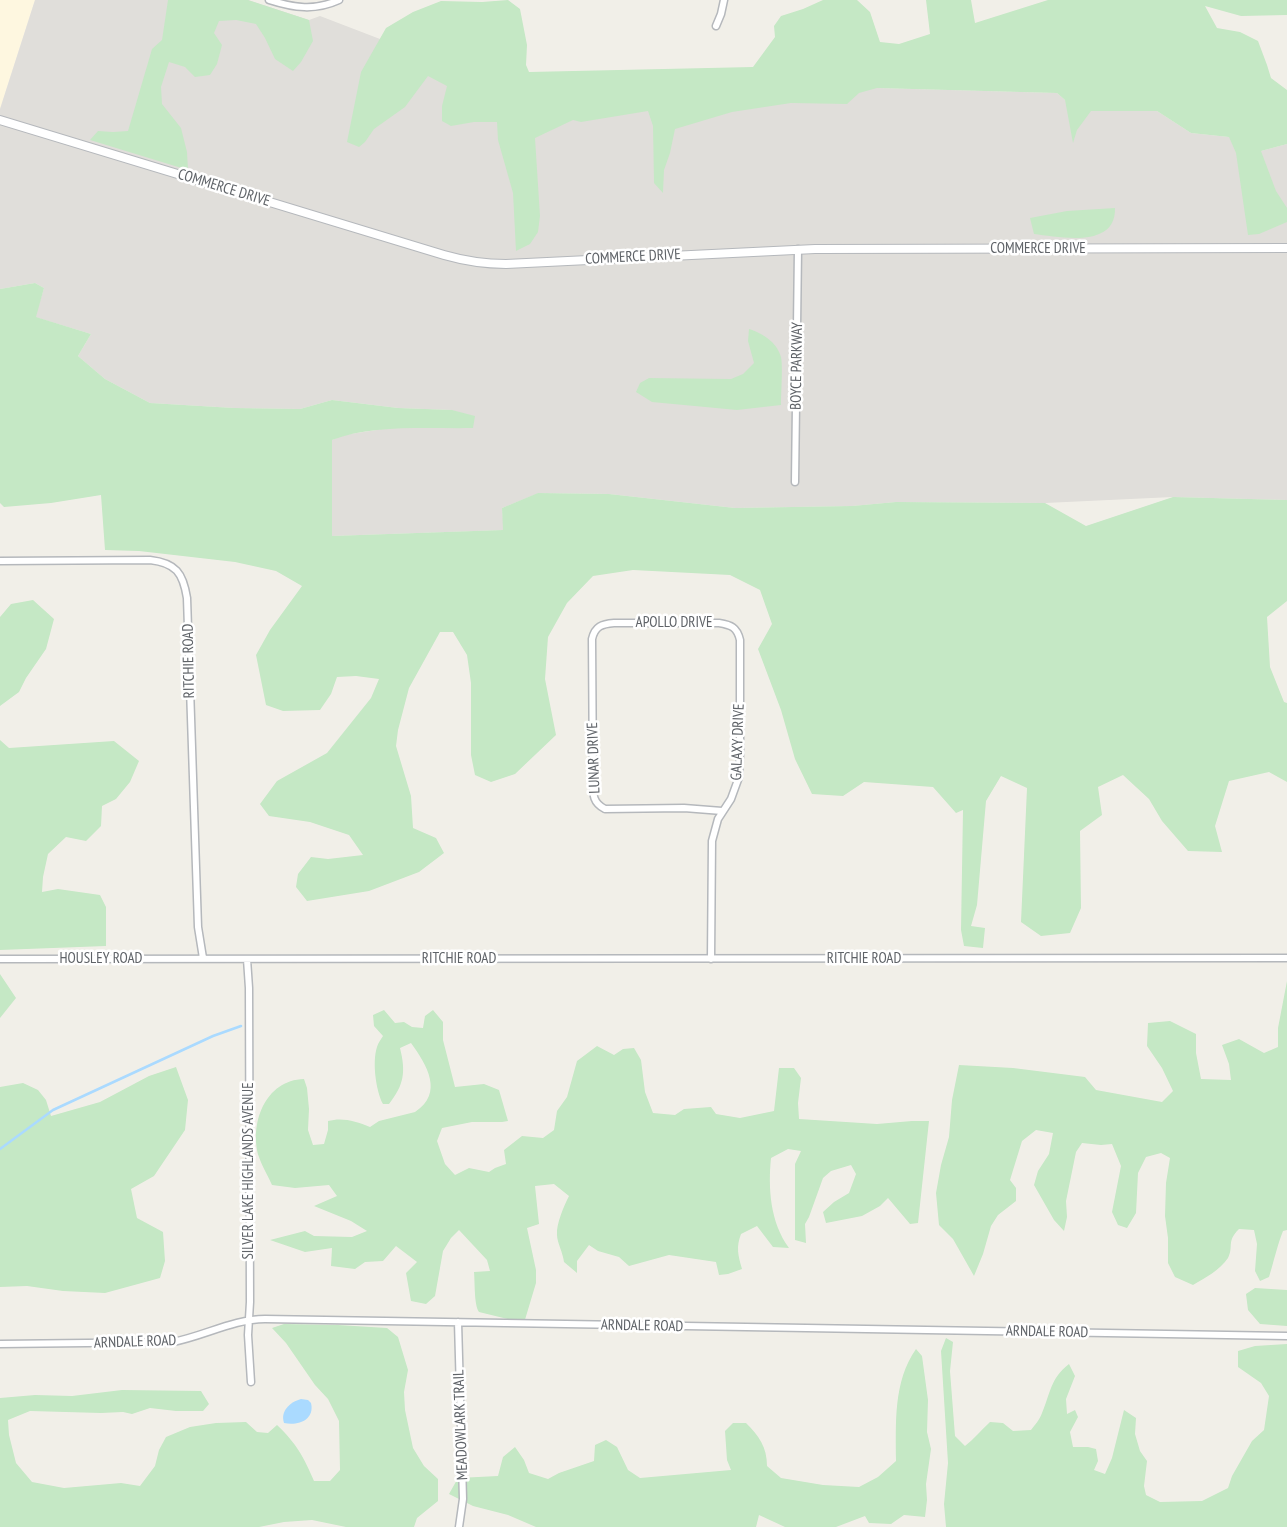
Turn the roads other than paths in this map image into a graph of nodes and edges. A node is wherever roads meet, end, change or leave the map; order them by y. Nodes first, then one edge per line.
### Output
1 (269, 0) edge
2 (339, 0) edge
3 (724, 0) edge
4 (716, 26) dead end
5 (0, 120) edge
6 (1287, 248) edge
7 (798, 249) junction
8 (795, 482) dead end
9 (0, 561) edge
10 (600, 626) joint
11 (740, 640) joint
12 (722, 811) junction
13 (202, 958) junction
14 (1287, 958) edge
15 (0, 959) edge
16 (247, 959) junction
17 (711, 959) junction
18 (249, 1320) junction
19 (458, 1322) junction
20 (1287, 1336) edge
21 (0, 1344) edge
22 (251, 1382) dead end
23 (459, 1527) edge

1 - 2 street
3 - 4 street
5 - 7 street, COMMERCE DRIVE
6 - 7 street, COMMERCE DRIVE
7 - 8 street, BOYCE PARKWAY
9 - 13 street, RITCHIE ROAD
10 - 11 street, APOLLO DRIVE
10 - 12 street, LUNAR DRIVE
11 - 12 street, GALAXY DRIVE
12 - 17 street, GALAXY DRIVE
13 - 15 street, HOUSLEY ROAD
13 - 16 street, RITCHIE ROAD
14 - 17 street, RITCHIE ROAD
16 - 17 street, RITCHIE ROAD
16 - 18 street, SILVER LAKE HIGHLANDS AVENUE
18 - 19 street, ARNDALE ROAD
18 - 21 street, ARNDALE ROAD
18 - 22 street, SILVER LAKE HIGHLANDS AVENUE
19 - 20 street, ARNDALE ROAD
19 - 23 street, MEADOWLARK TRAIL

